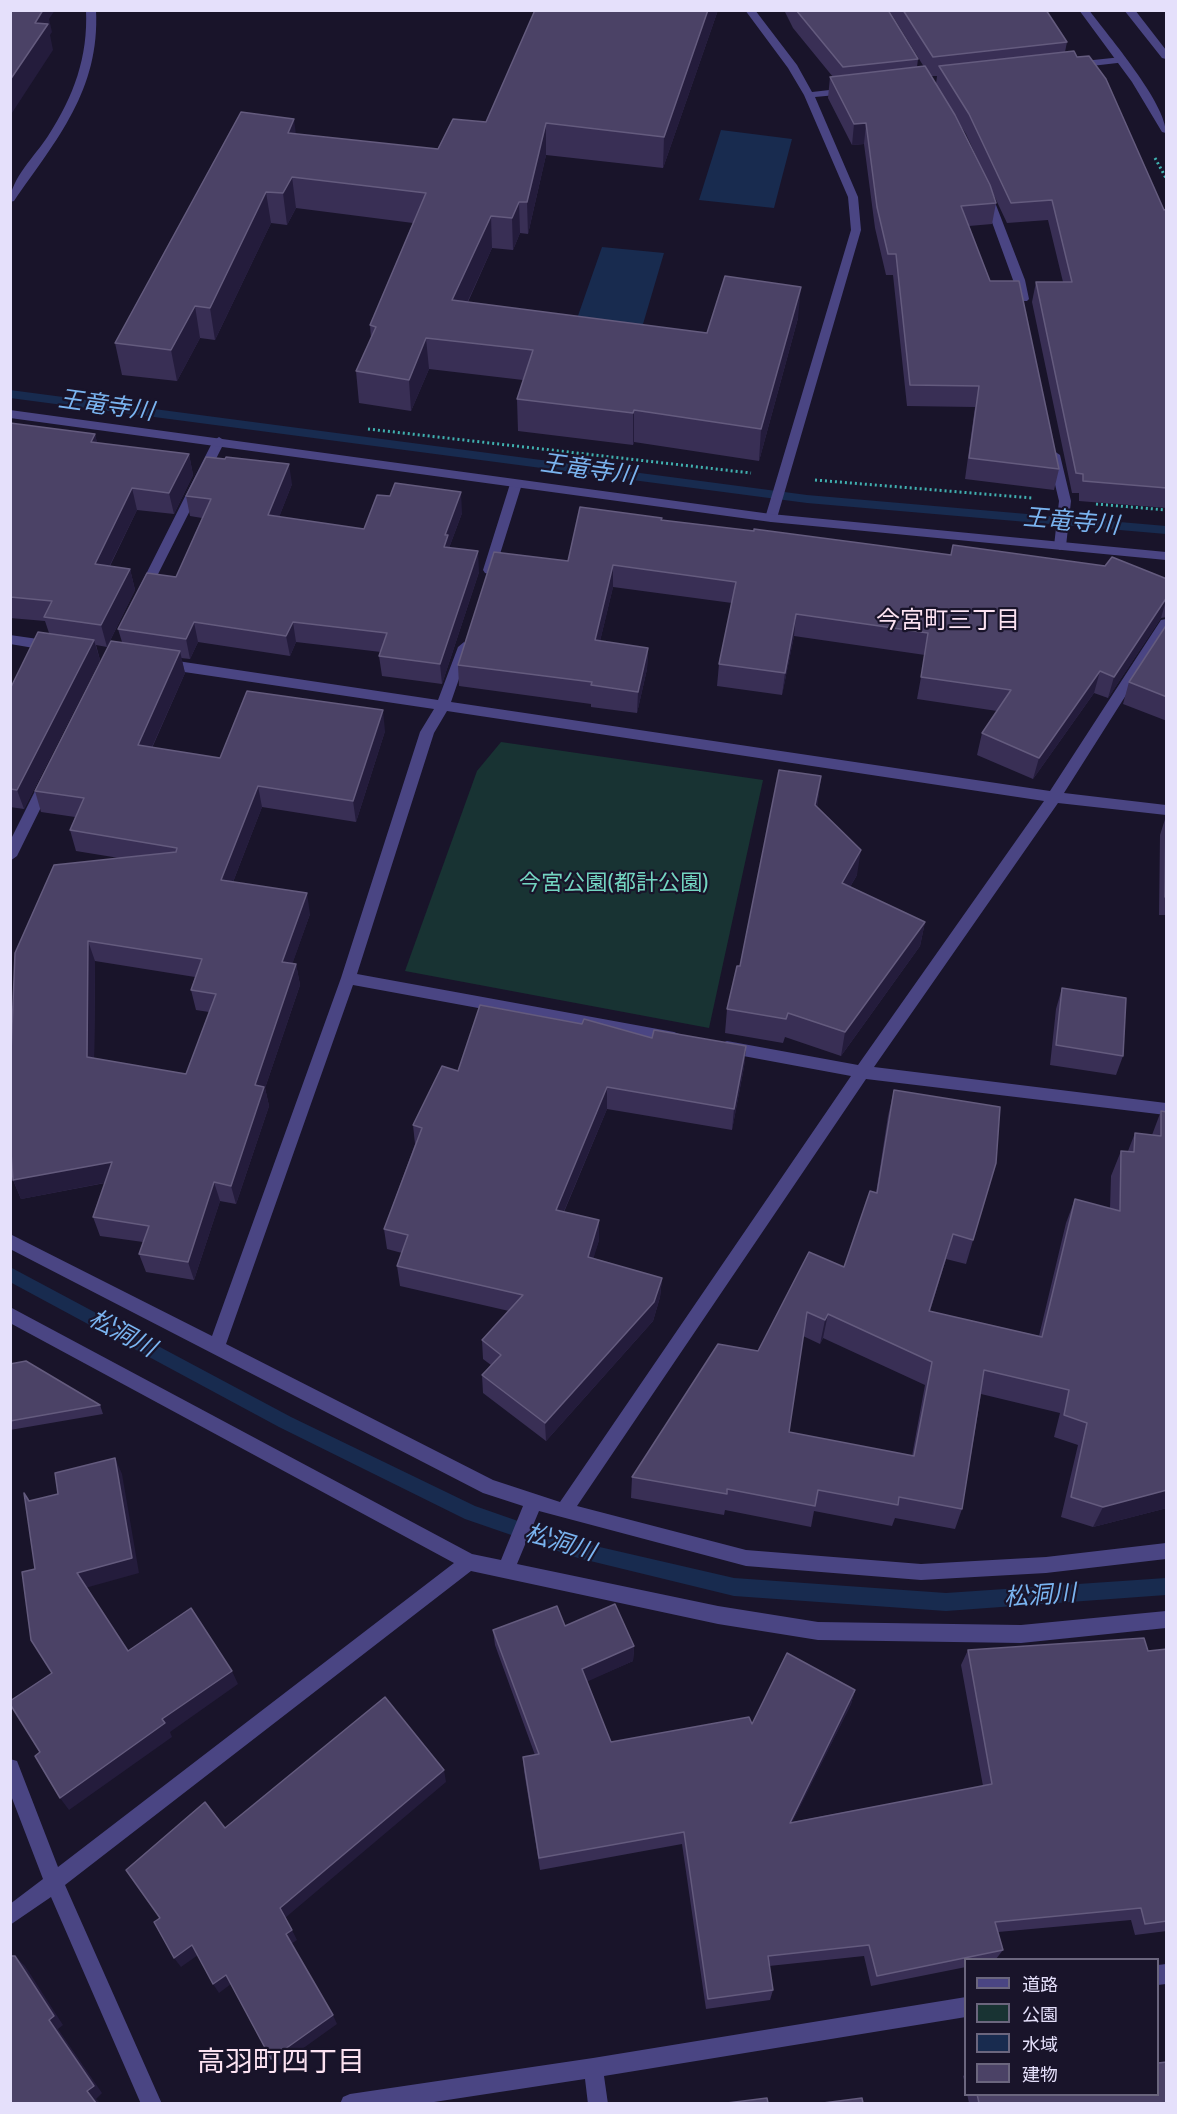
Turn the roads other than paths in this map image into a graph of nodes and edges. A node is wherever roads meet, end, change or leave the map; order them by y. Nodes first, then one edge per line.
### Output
1 (91, 10) edge
2 (750, 10) edge
3 (1084, 10) edge
4 (1129, 10) edge
5 (1167, 56) edge
6 (1122, 60) junction
7 (1065, 66) edge
8 (856, 90) edge
9 (809, 95) junction
10 (1167, 130) edge
11 (983, 185) edge
12 (10, 199) edge
13 (1026, 314) edge
14 (10, 414) edge
15 (1051, 438) edge
16 (219, 441) junction
17 (516, 484) junction
18 (773, 513) junction
19 (1061, 541) junction
20 (1167, 556) edge
21 (486, 579) edge
22 (137, 604) edge
23 (1167, 623) edge
24 (468, 635) edge
25 (10, 639) edge
26 (66, 649) edge
27 (145, 661) edge
28 (443, 706) junction
29 (52, 773) edge
30 (1054, 797) junction
31 (1167, 810) edge
32 (10, 856) edge
33 (348, 978) junction
34 (687, 1040) edge
35 (710, 1044) edge
36 (862, 1072) junction
37 (1167, 1109) edge
38 (10, 1241) edge
39 (10, 1314) edge
40 (216, 1348) junction
41 (530, 1509) junction
42 (564, 1511) junction
43 (1167, 1551) edge
44 (469, 1562) junction
45 (506, 1570) junction
46 (1167, 1620) edge
47 (10, 1768) edge
48 (54, 1882) junction
49 (10, 1916) edge
50 (964, 2007) edge
51 (593, 2068) junction
52 (152, 2103) edge
53 (350, 2103) edge
54 (598, 2103) edge

1 - 12 street
2 - 9 street
3 - 6 street
4 - 5 street
6 - 7 street
6 - 10 street
8 - 9 street
9 - 18 street
11 - 13 street
14 - 16 street
15 - 19 street
16 - 17 street
16 - 22 street
17 - 18 street
17 - 21 street
18 - 19 street
19 - 20 street
23 - 30 street
24 - 28 street
25 - 26 street
27 - 28 street
28 - 30 street
28 - 33 street
29 - 32 street
30 - 31 street
30 - 36 street
33 - 34 street
33 - 40 street
35 - 36 street
36 - 37 street
36 - 42 street
38 - 40 street
39 - 44 street
40 - 41 street
41 - 42 street
41 - 45 street
42 - 43 street
44 - 45 street
44 - 48 street
45 - 46 street
47 - 48 street
48 - 49 street
48 - 52 street
50 - 51 street
51 - 53 street
51 - 54 street

